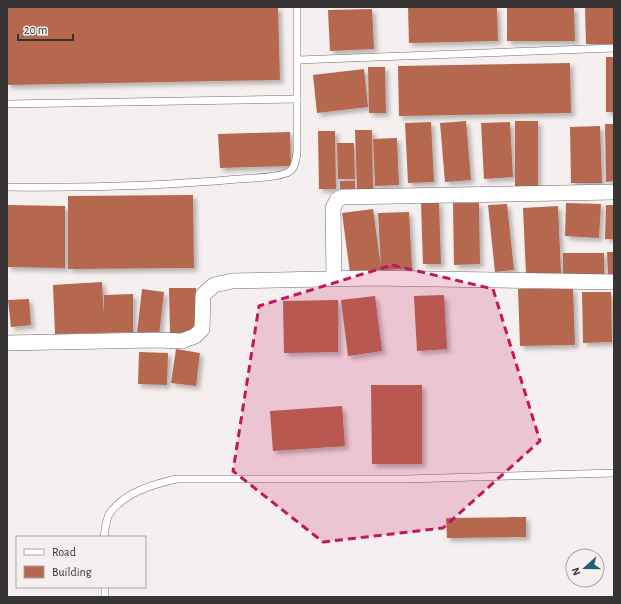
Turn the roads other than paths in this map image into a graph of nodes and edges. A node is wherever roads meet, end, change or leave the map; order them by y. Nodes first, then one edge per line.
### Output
1 (296, 7) edge
2 (614, 48) edge
3 (298, 60) junction
4 (297, 100) junction
5 (7, 104) edge
6 (7, 187) edge
7 (614, 192) edge
8 (334, 279) junction
9 (614, 282) edge
10 (7, 343) edge
11 (614, 473) edge
12 (104, 536) edge

1 - 3 lane
2 - 3 lane
3 - 4 lane
4 - 5 lane
4 - 6 lane
7 - 8 street
8 - 9 street
8 - 10 street
11 - 12 lane

